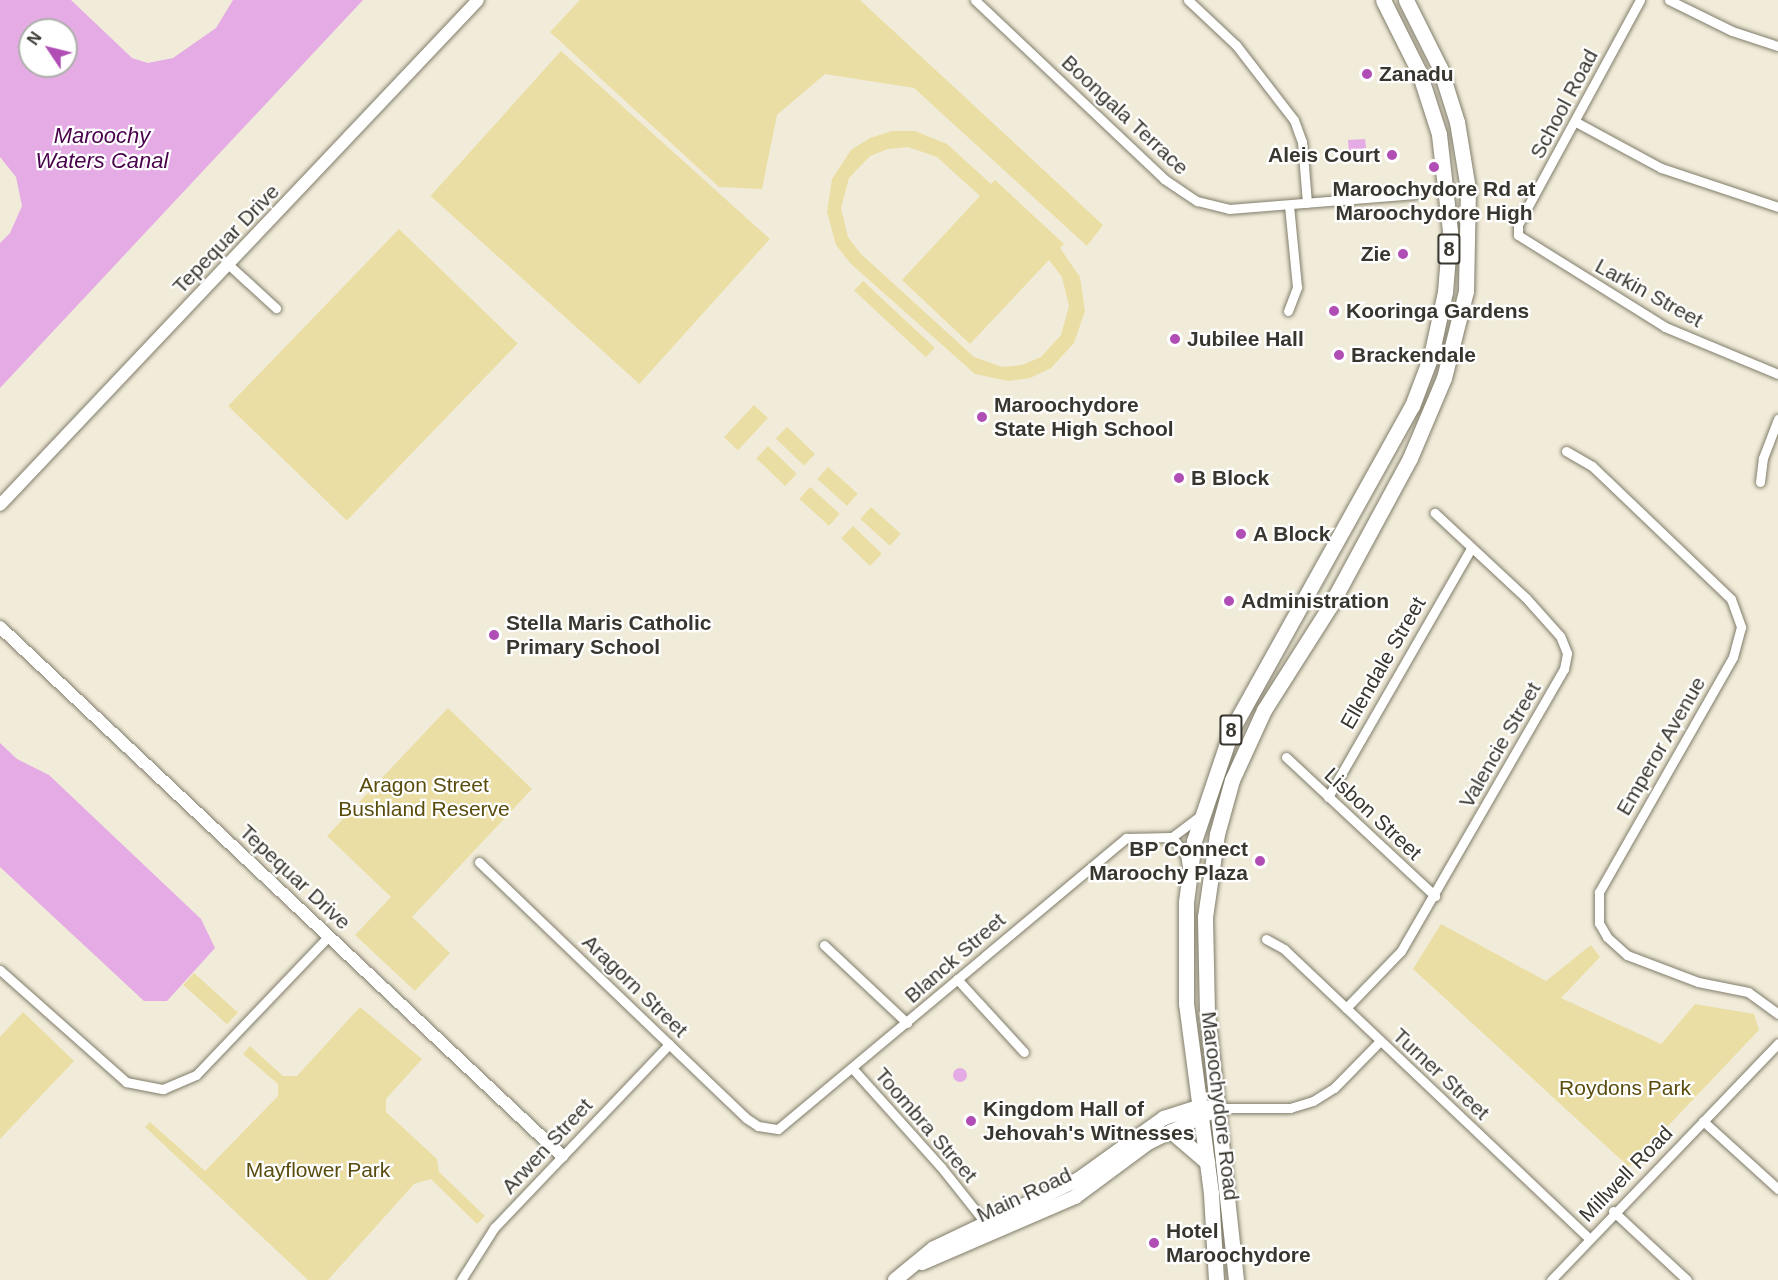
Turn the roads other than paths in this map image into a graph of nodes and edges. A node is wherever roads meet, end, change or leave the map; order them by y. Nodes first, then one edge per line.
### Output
1 (478, 0) edge
2 (975, 0) edge
3 (1188, 0) edge
4 (1383, 0) edge
5 (1406, 0) edge
6 (1640, 0) edge
7 (1669, 0) edge
8 (1778, 46) edge
9 (1576, 122) junction
10 (1415, 194) dead end
11 (1308, 203) junction
12 (1289, 205) junction
13 (1778, 207) edge
14 (1518, 225) joint
15 (229, 265) junction
16 (276, 308) dead end
17 (1288, 311) dead end
18 (1778, 374) edge
19 (1778, 419) edge
20 (1566, 451) dead end
21 (1760, 482) dead end
22 (0, 505) edge
23 (1435, 513) dead end
24 (1471, 548) junction
25 (0, 627) edge
26 (1286, 757) dead end
27 (1328, 797) junction
28 (1201, 816) junction
29 (1172, 837) junction
30 (479, 862) dead end
31 (1188, 875) junction
32 (1435, 896) junction
33 (329, 936) junction
34 (1266, 939) dead end
35 (824, 945) dead end
36 (0, 970) edge
37 (957, 979) junction
38 (1346, 1008) junction
39 (1778, 1014) edge
40 (907, 1023) junction
41 (1380, 1041) junction
42 (1778, 1043) edge
43 (669, 1044) junction
44 (1024, 1052) dead end
45 (853, 1070) junction
46 (1218, 1108) junction
47 (1199, 1113) junction
48 (1703, 1120) junction
49 (770, 1130) joint
50 (1171, 1131) junction
51 (562, 1156) junction
52 (1207, 1162) junction
53 (1778, 1189) edge
54 (1613, 1212) junction
55 (989, 1228) junction
56 (1589, 1238) junction
57 (461, 1280) edge
58 (895, 1280) edge
59 (1216, 1280) edge
60 (1236, 1280) edge
61 (1551, 1280) edge
62 (1687, 1280) edge

1 - 15 street, Tepequar Drive
2 - 12 street, Boongala Terrace
3 - 11 street
4 - 28 main road, Maroochydore Road / 8
5 - 46 main road, Maroochydore Road / 8
6 - 9 street, School Road
7 - 8 street
9 - 13 street
9 - 14 street, School Road
10 - 11 street, Boongala Terrace
11 - 12 street, Boongala Terrace
12 - 17 street
14 - 18 street, Larkin Street
15 - 16 street
15 - 22 street, Tepequar Drive
19 - 21 street
20 - 39 street, Emperor Avenue
23 - 24 street, Valencie Street
24 - 27 street, Ellendale Street
24 - 32 street, Valencie Street
25 - 33 street, Tepequar Drive
26 - 27 street, Lisbon Street
27 - 32 street, Lisbon Street
28 - 29 street
28 - 31 main road, Maroochydore Road / 8
29 - 31 street
29 - 37 street, Blanck Street
30 - 43 street, Aragorn Street
31 - 47 main road, Maroochydore Road / 8
32 - 38 street, Valencie Street
33 - 36 street
33 - 51 street, Tepequar Drive
34 - 38 street, Turner Street
35 - 40 street
37 - 40 street, Blanck Street
37 - 44 street
38 - 41 street, Turner Street
40 - 45 street, Blanck Street
41 - 46 street
41 - 56 street, Turner Street
42 - 48 street, Millwell Road
43 - 49 street, Aragorn Street
43 - 51 street, Arwen Street
45 - 49 street, Blanck Street
45 - 55 street, Toombra Street
46 - 47 main road, Main Road
46 - 60 main road, Maroochydore Road / 8
47 - 50 main road, Main Road
47 - 52 main road, Maroochydore Road / 8
47 - 55 main road, Main Road
48 - 53 street
48 - 54 street, Millwell Road
50 - 52 main road
50 - 55 main road, Main Road
51 - 57 street, Arwen Street
52 - 59 main road, Maroochydore Road / 8
54 - 56 street, Millwell Road
54 - 62 street
55 - 58 main road, Main Road
56 - 61 street, Millwell Road

